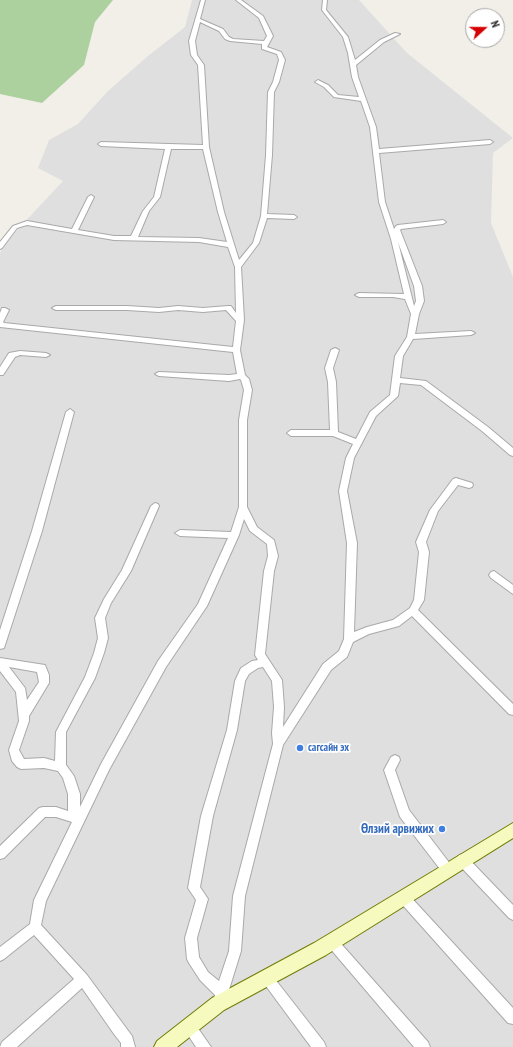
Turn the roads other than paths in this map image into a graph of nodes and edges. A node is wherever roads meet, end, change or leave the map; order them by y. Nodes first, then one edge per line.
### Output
1 (203, 0) edge
2 (238, 0) edge
3 (325, 0) edge
4 (197, 19) junction
5 (397, 34) dead end
6 (265, 43) junction
7 (353, 64) junction
8 (318, 82) dead end
9 (362, 99) junction
10 (490, 142) dead end
11 (101, 144) dead end
12 (206, 147) junction
13 (168, 148) junction
14 (377, 152) junction
15 (91, 197) dead end
16 (264, 216) junction
17 (294, 217) dead end
18 (443, 222) dead end
19 (74, 231) junction
20 (133, 239) junction
21 (394, 239) junction
22 (231, 244) junction
23 (403, 245) junction
24 (0, 247) edge
25 (238, 267) junction
26 (358, 295) dead end
27 (408, 297) junction
28 (56, 308) dead end
29 (5, 310) dead end
30 (415, 314) junction
31 (240, 320) junction
32 (0, 322) edge
33 (471, 333) dead end
34 (411, 338) junction
35 (236, 350) junction
36 (335, 350) dead end
37 (46, 355) dead end
38 (0, 373) edge
39 (159, 374) dead end
40 (240, 376) junction
41 (397, 380) junction
42 (70, 412) dead end
43 (292, 433) dead end
44 (334, 433) junction
45 (358, 443) junction
46 (513, 453) edge
47 (469, 485) dead end
48 (155, 506) dead end
49 (243, 507) junction
50 (180, 533) dead end
51 (234, 535) junction
52 (494, 576) dead end
53 (513, 590) edge
54 (413, 611) junction
55 (349, 639) junction
56 (0, 645) edge
57 (0, 663) edge
58 (265, 664) junction
59 (513, 711) edge
60 (24, 714) junction
61 (278, 744) junction
62 (395, 760) dead end
63 (61, 767) junction
64 (77, 818) junction
65 (513, 830) edge
66 (0, 854) edge
67 (462, 860) junction
68 (448, 869) junction
69 (403, 897) junction
70 (513, 914) edge
71 (35, 927) junction
72 (332, 942) junction
73 (0, 955) edge
74 (267, 978) junction
75 (83, 979) junction
76 (220, 999) junction
77 (513, 1018) edge
78 (188, 1026) junction
79 (7, 1047) edge
80 (128, 1047) edge
81 (163, 1047) edge
82 (204, 1047) edge
83 (319, 1047) edge
84 (423, 1047) edge

1 - 4 street
2 - 6 street
3 - 7 street
4 - 6 street
4 - 12 street
5 - 7 street
6 - 16 street
7 - 9 street
8 - 9 street
9 - 14 street
10 - 14 street
11 - 13 street
12 - 13 street
12 - 22 street
13 - 20 street
14 - 21 street
15 - 19 street
16 - 17 street
16 - 25 street
18 - 23 street
19 - 20 street
19 - 24 street
20 - 22 street
21 - 23 street
21 - 27 street
22 - 25 street
23 - 30 street
25 - 31 street
26 - 27 street
27 - 30 street
28 - 31 street
29 - 32 street
30 - 34 street
31 - 35 street
32 - 35 street
33 - 34 street
34 - 41 street
35 - 40 street
36 - 44 street
37 - 38 street
39 - 40 street
40 - 49 street
41 - 45 street
41 - 46 street
42 - 56 street
43 - 44 street
44 - 45 street
45 - 55 street
47 - 54 street
48 - 63 street
49 - 51 street
49 - 58 street
50 - 51 street
51 - 64 street
52 - 53 street
54 - 55 street
54 - 59 street
55 - 61 street
57 - 60 street
57 - 60 street
58 - 61 street
58 - 76 street
60 - 63 street
61 - 76 street
62 - 68 street
63 - 64 street
64 - 66 street
64 - 71 street
65 - 67 main road
67 - 68 main road
67 - 70 street
68 - 69 main road
69 - 72 main road
69 - 77 street
71 - 73 street
71 - 75 street
72 - 74 main road
72 - 84 street
74 - 76 main road
74 - 83 street
75 - 79 street
75 - 80 street
76 - 78 main road
78 - 81 main road
78 - 82 street

